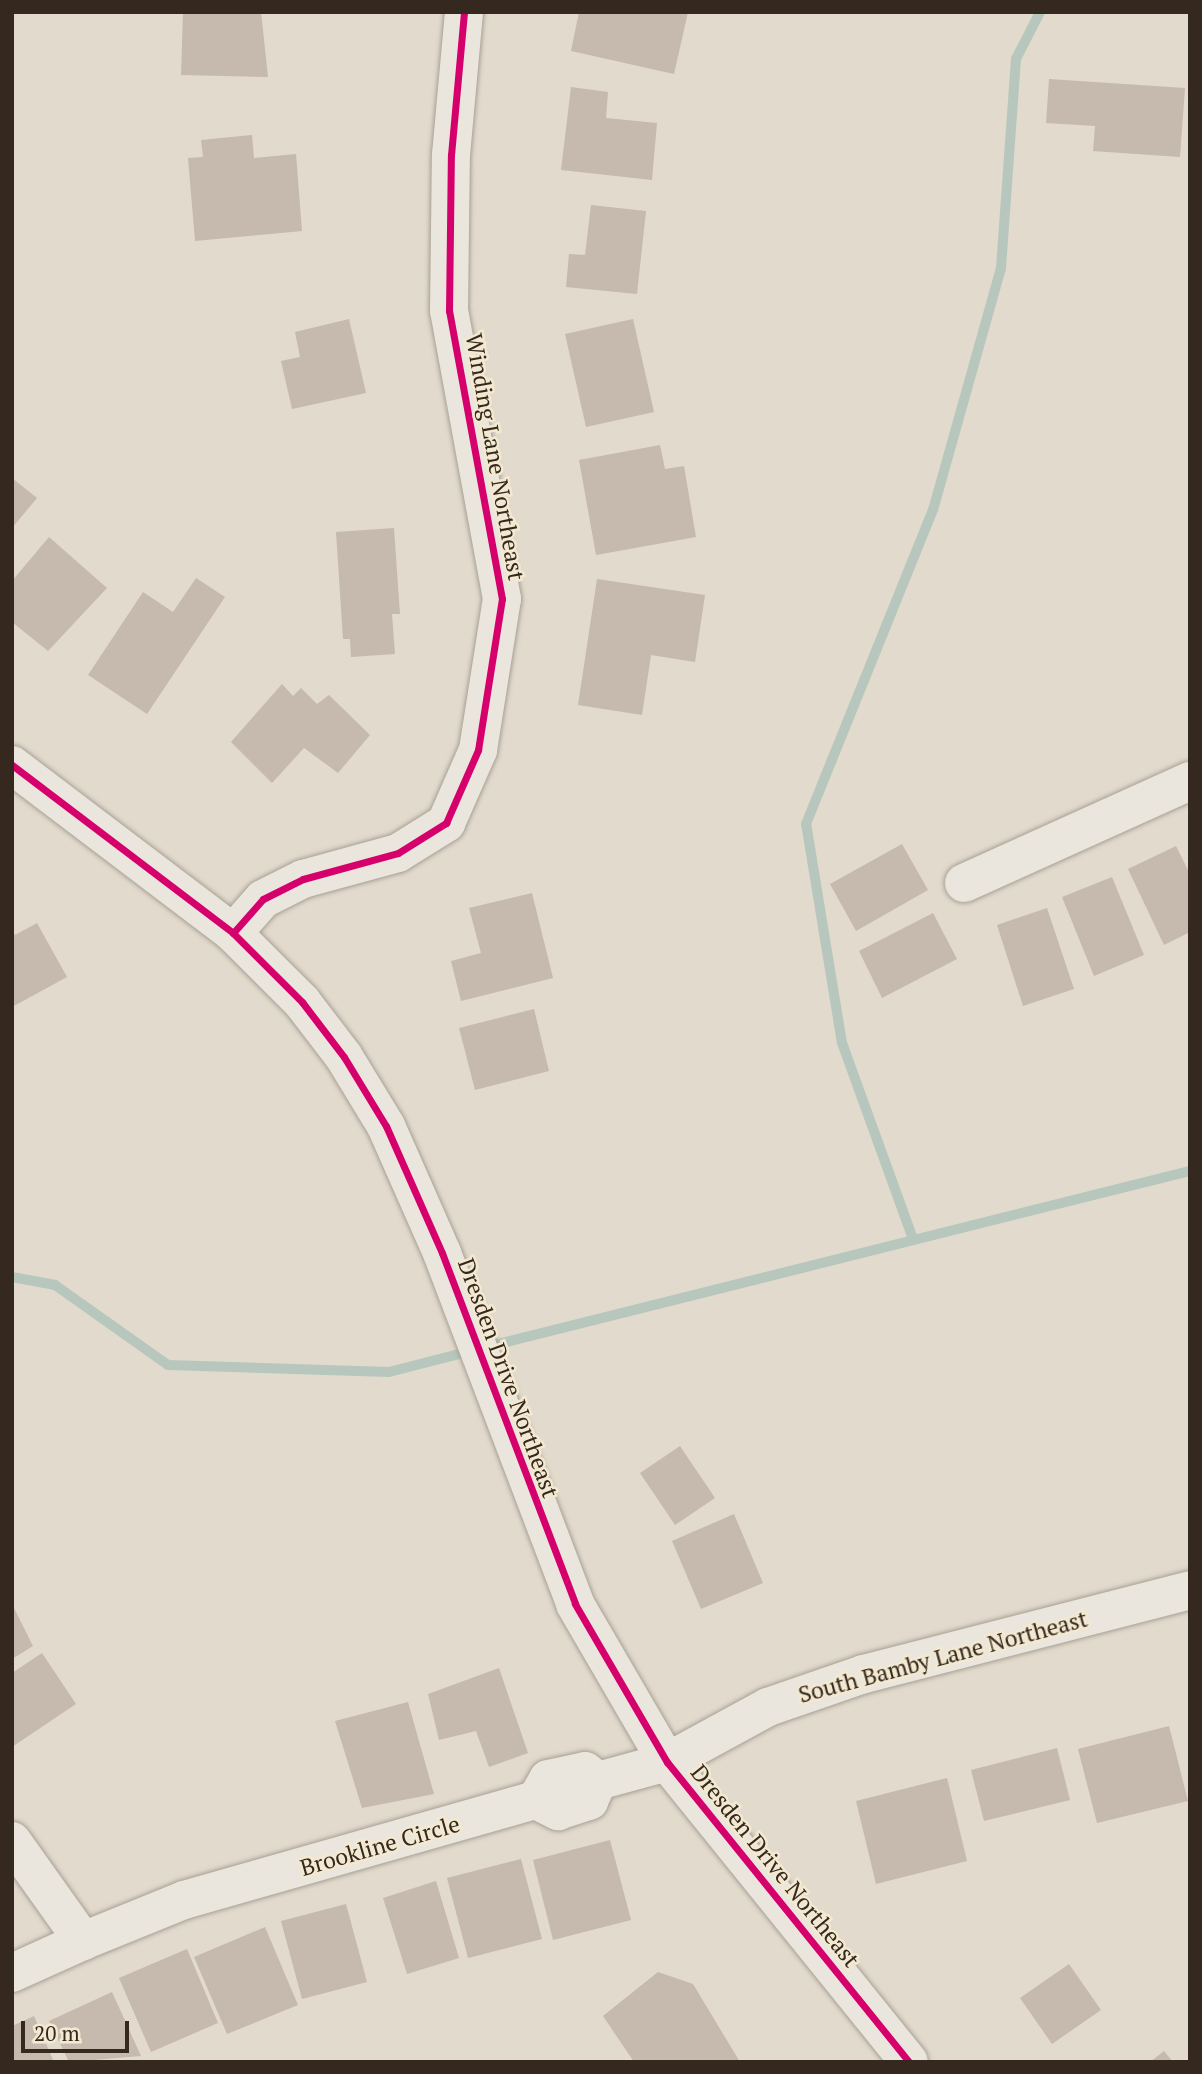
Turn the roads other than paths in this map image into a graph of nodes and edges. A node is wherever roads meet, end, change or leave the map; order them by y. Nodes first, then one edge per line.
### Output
1 (464, 12) edge
2 (12, 765) edge
3 (1190, 781) edge
4 (964, 883) dead end
5 (233, 933) junction
6 (1190, 1590) edge
7 (667, 1762) junction
8 (12, 1841) edge
9 (83, 1941) junction
10 (12, 1973) edge
11 (909, 2062) edge

1 - 5 street, Winding Lane Northeast
2 - 5 street, Dresden Drive Northeast
3 - 4 street
5 - 7 street, Dresden Drive Northeast
6 - 7 street, South Bamby Lane Northeast
7 - 9 street, Brookline Circle
7 - 11 street, Dresden Drive Northeast
8 - 9 street
9 - 10 street, Brookline Circle

